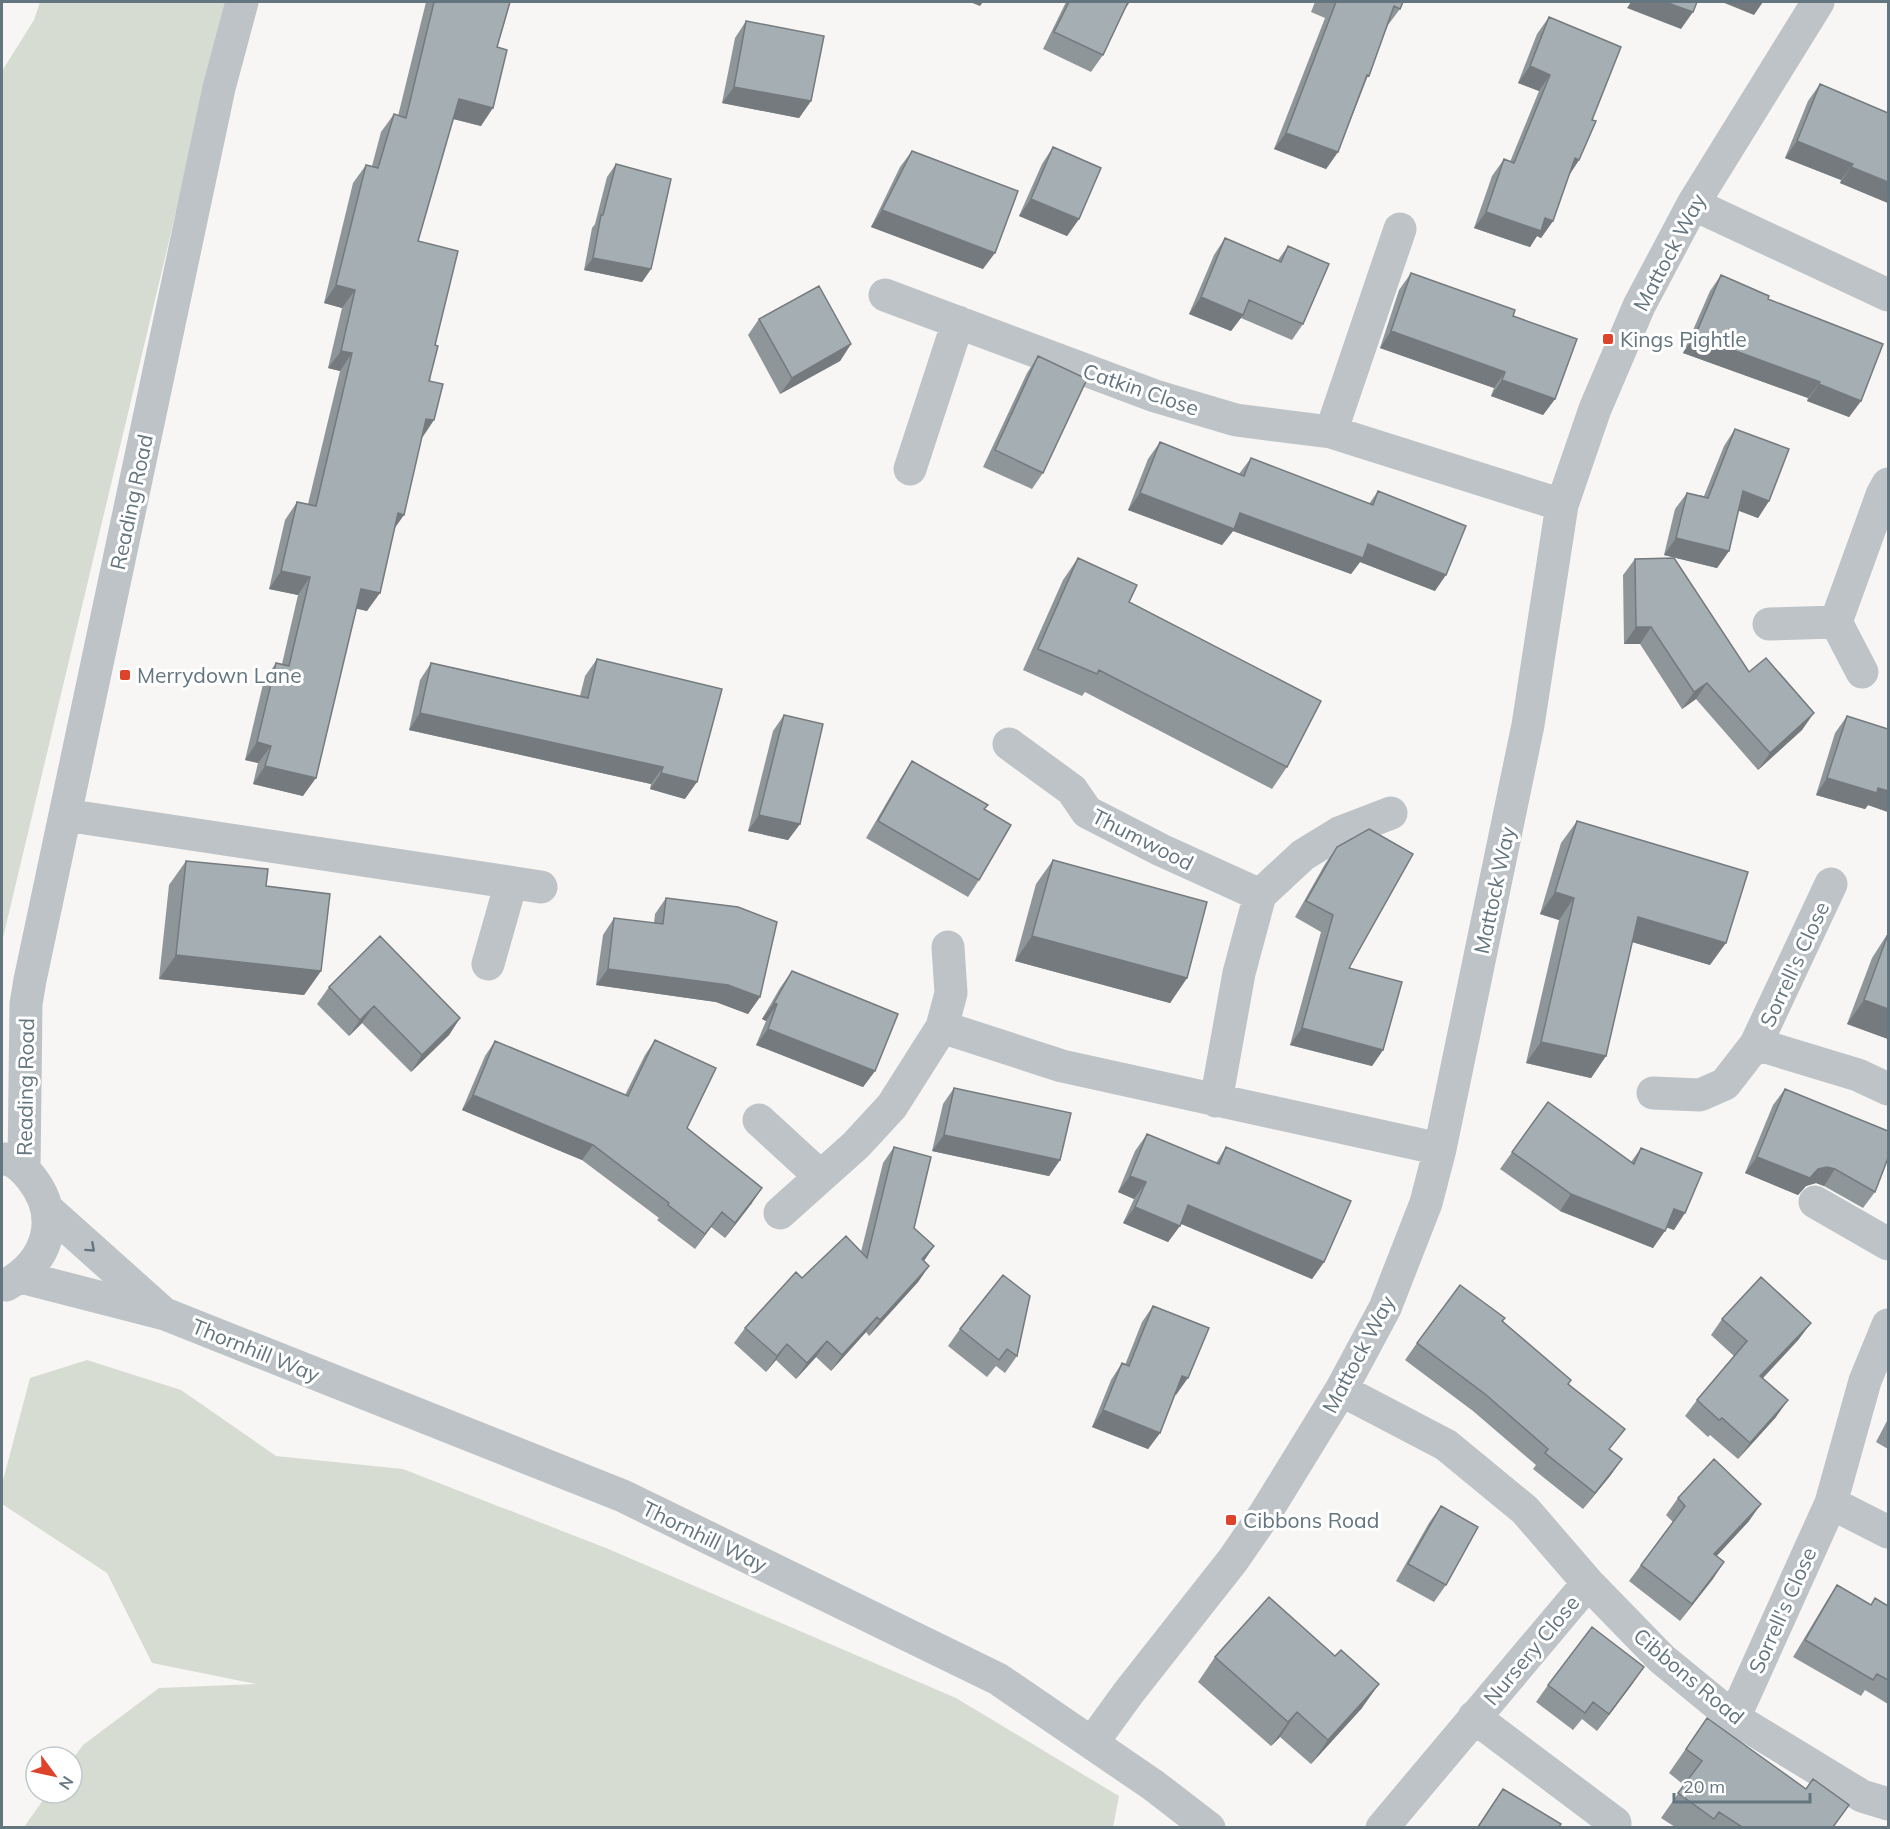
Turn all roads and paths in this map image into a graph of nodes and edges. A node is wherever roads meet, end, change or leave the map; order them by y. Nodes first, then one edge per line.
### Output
1 (242, 2) edge
2 (1818, 2) edge
3 (1693, 204) junction
4 (1400, 229) dead end
5 (885, 295) dead end
6 (1888, 295) edge
7 (958, 322) junction
8 (1331, 432) junction
9 (910, 469) dead end
10 (1888, 484) edge
11 (1562, 505) junction
12 (1836, 622) junction
13 (1769, 624) dead end
14 (1862, 672) dead end
15 (1009, 744) dead end
16 (1391, 813) dead end
17 (65, 815) junction
18 (1832, 884) dead end
19 (1260, 895) junction
20 (948, 947) dead end
21 (488, 964) dead end
22 (26, 1004) junction
23 (942, 1027) junction
24 (1756, 1044) junction
25 (2, 1070) edge
26 (1888, 1089) edge
27 (1653, 1093) dead end
28 (1216, 1101) junction
29 (759, 1120) dead end
30 (1440, 1149) junction
31 (13, 1164) edge
32 (820, 1176) junction
33 (1815, 1202) dead end
34 (47, 1209) junction
35 (780, 1213) dead end
36 (1888, 1244) edge
37 (11, 1282) edge
38 (165, 1314) junction
39 (1888, 1325) edge
40 (1341, 1390) junction
41 (1831, 1503) junction
42 (1888, 1532) edge
43 (1588, 1583) junction
44 (1474, 1717) junction
45 (1734, 1718) junction
46 (1092, 1743) junction
47 (1888, 1804) edge
48 (1615, 1823) dead end
49 (1209, 1827) edge
50 (1382, 1827) edge

1 - 17 street, Reading Road
2 - 3 street, Mattock Way
3 - 6 street
3 - 11 street, Mattock Way
4 - 8 street
5 - 7 street, Catkin Close
7 - 8 street, Catkin Close
7 - 9 street
8 - 11 street, Catkin Close
10 - 12 street
11 - 30 street, Mattock Way
12 - 13 street
12 - 14 street
15 - 19 street, Thumwood
16 - 19 street
17 - 21 street
17 - 22 street, Reading Road
18 - 24 street, Sorrell's Close
19 - 28 street
20 - 23 street
22 - 25 street, Reading Road
22 - 31 street, Reading Road
23 - 28 street
23 - 32 street
24 - 26 street, Sorrell's Close
24 - 27 street, Sorrell's Close
28 - 30 street
29 - 32 street
30 - 40 street, Mattock Way
31 - 34 street
32 - 35 street
33 - 36 street
34 - 37 street
34 -> 38 street, Thornhill Way
37 - 38 street, Thornhill Way
38 - 46 street, Thornhill Way
39 - 41 street, Sorrell's Close
40 - 43 street, Cibbons Road
40 - 46 street, Mattock Way
41 - 42 street
41 - 45 street, Sorrell's Close
43 - 44 street, Nursery Close
43 - 45 street, Cibbons Road
44 - 48 street, Nursery Close
44 - 50 street, Nursery Close
45 - 47 street, Cibbons Road
46 - 49 street, Thornhill Way

